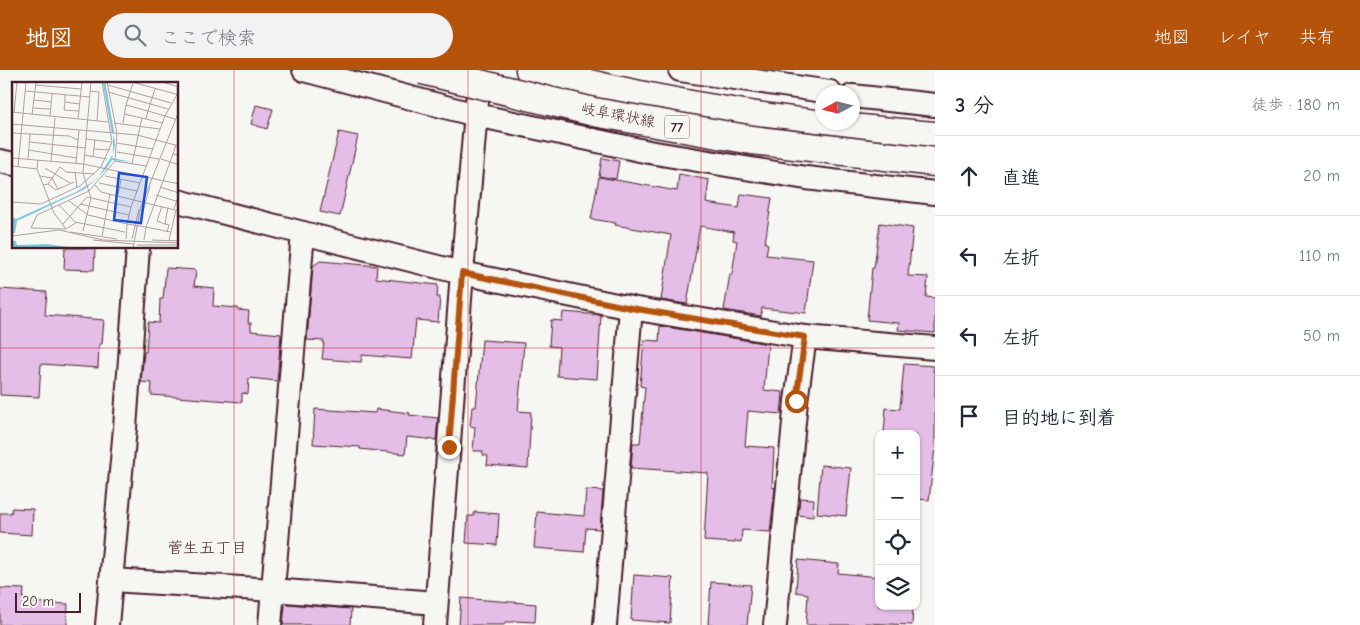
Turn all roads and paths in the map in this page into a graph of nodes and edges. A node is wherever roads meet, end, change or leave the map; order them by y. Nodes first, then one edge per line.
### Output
1 (304, 70) edge
2 (422, 70) edge
3 (478, 70) edge
4 (530, 70) edge
5 (680, 70) edge
6 (815, 90) edge
7 (860, 97) edge
8 (935, 105) edge
9 (476, 115) junction
10 (935, 136) edge
11 (935, 162) edge
12 (935, 193) edge
13 (179, 202) edge
14 (303, 233) junction
15 (138, 249) edge
16 (462, 273) junction
17 (631, 308) junction
18 (805, 337) junction
19 (935, 348) edge
20 (111, 580) junction
21 (273, 590) junction
22 (436, 603) junction
23 (107, 625) edge
24 (270, 625) edge
25 (435, 625) edge
26 (605, 625) edge
27 (775, 625) edge

1 - 9 street
2 - 11 main road, 岐阜環状線 / 77, bridge
3 - 9 street
4 - 10 main road, 岐阜環状線 / 77
5 - 6 street
7 - 8 street
9 - 12 street
9 - 16 street
13 - 14 street
14 - 16 street
14 - 21 street
15 - 20 street
16 - 17 street
16 - 22 street
17 - 18 street
17 - 26 street
18 - 19 street
18 - 27 street
20 - 21 street
20 - 23 street
21 - 22 street
21 - 24 street
22 - 25 street

